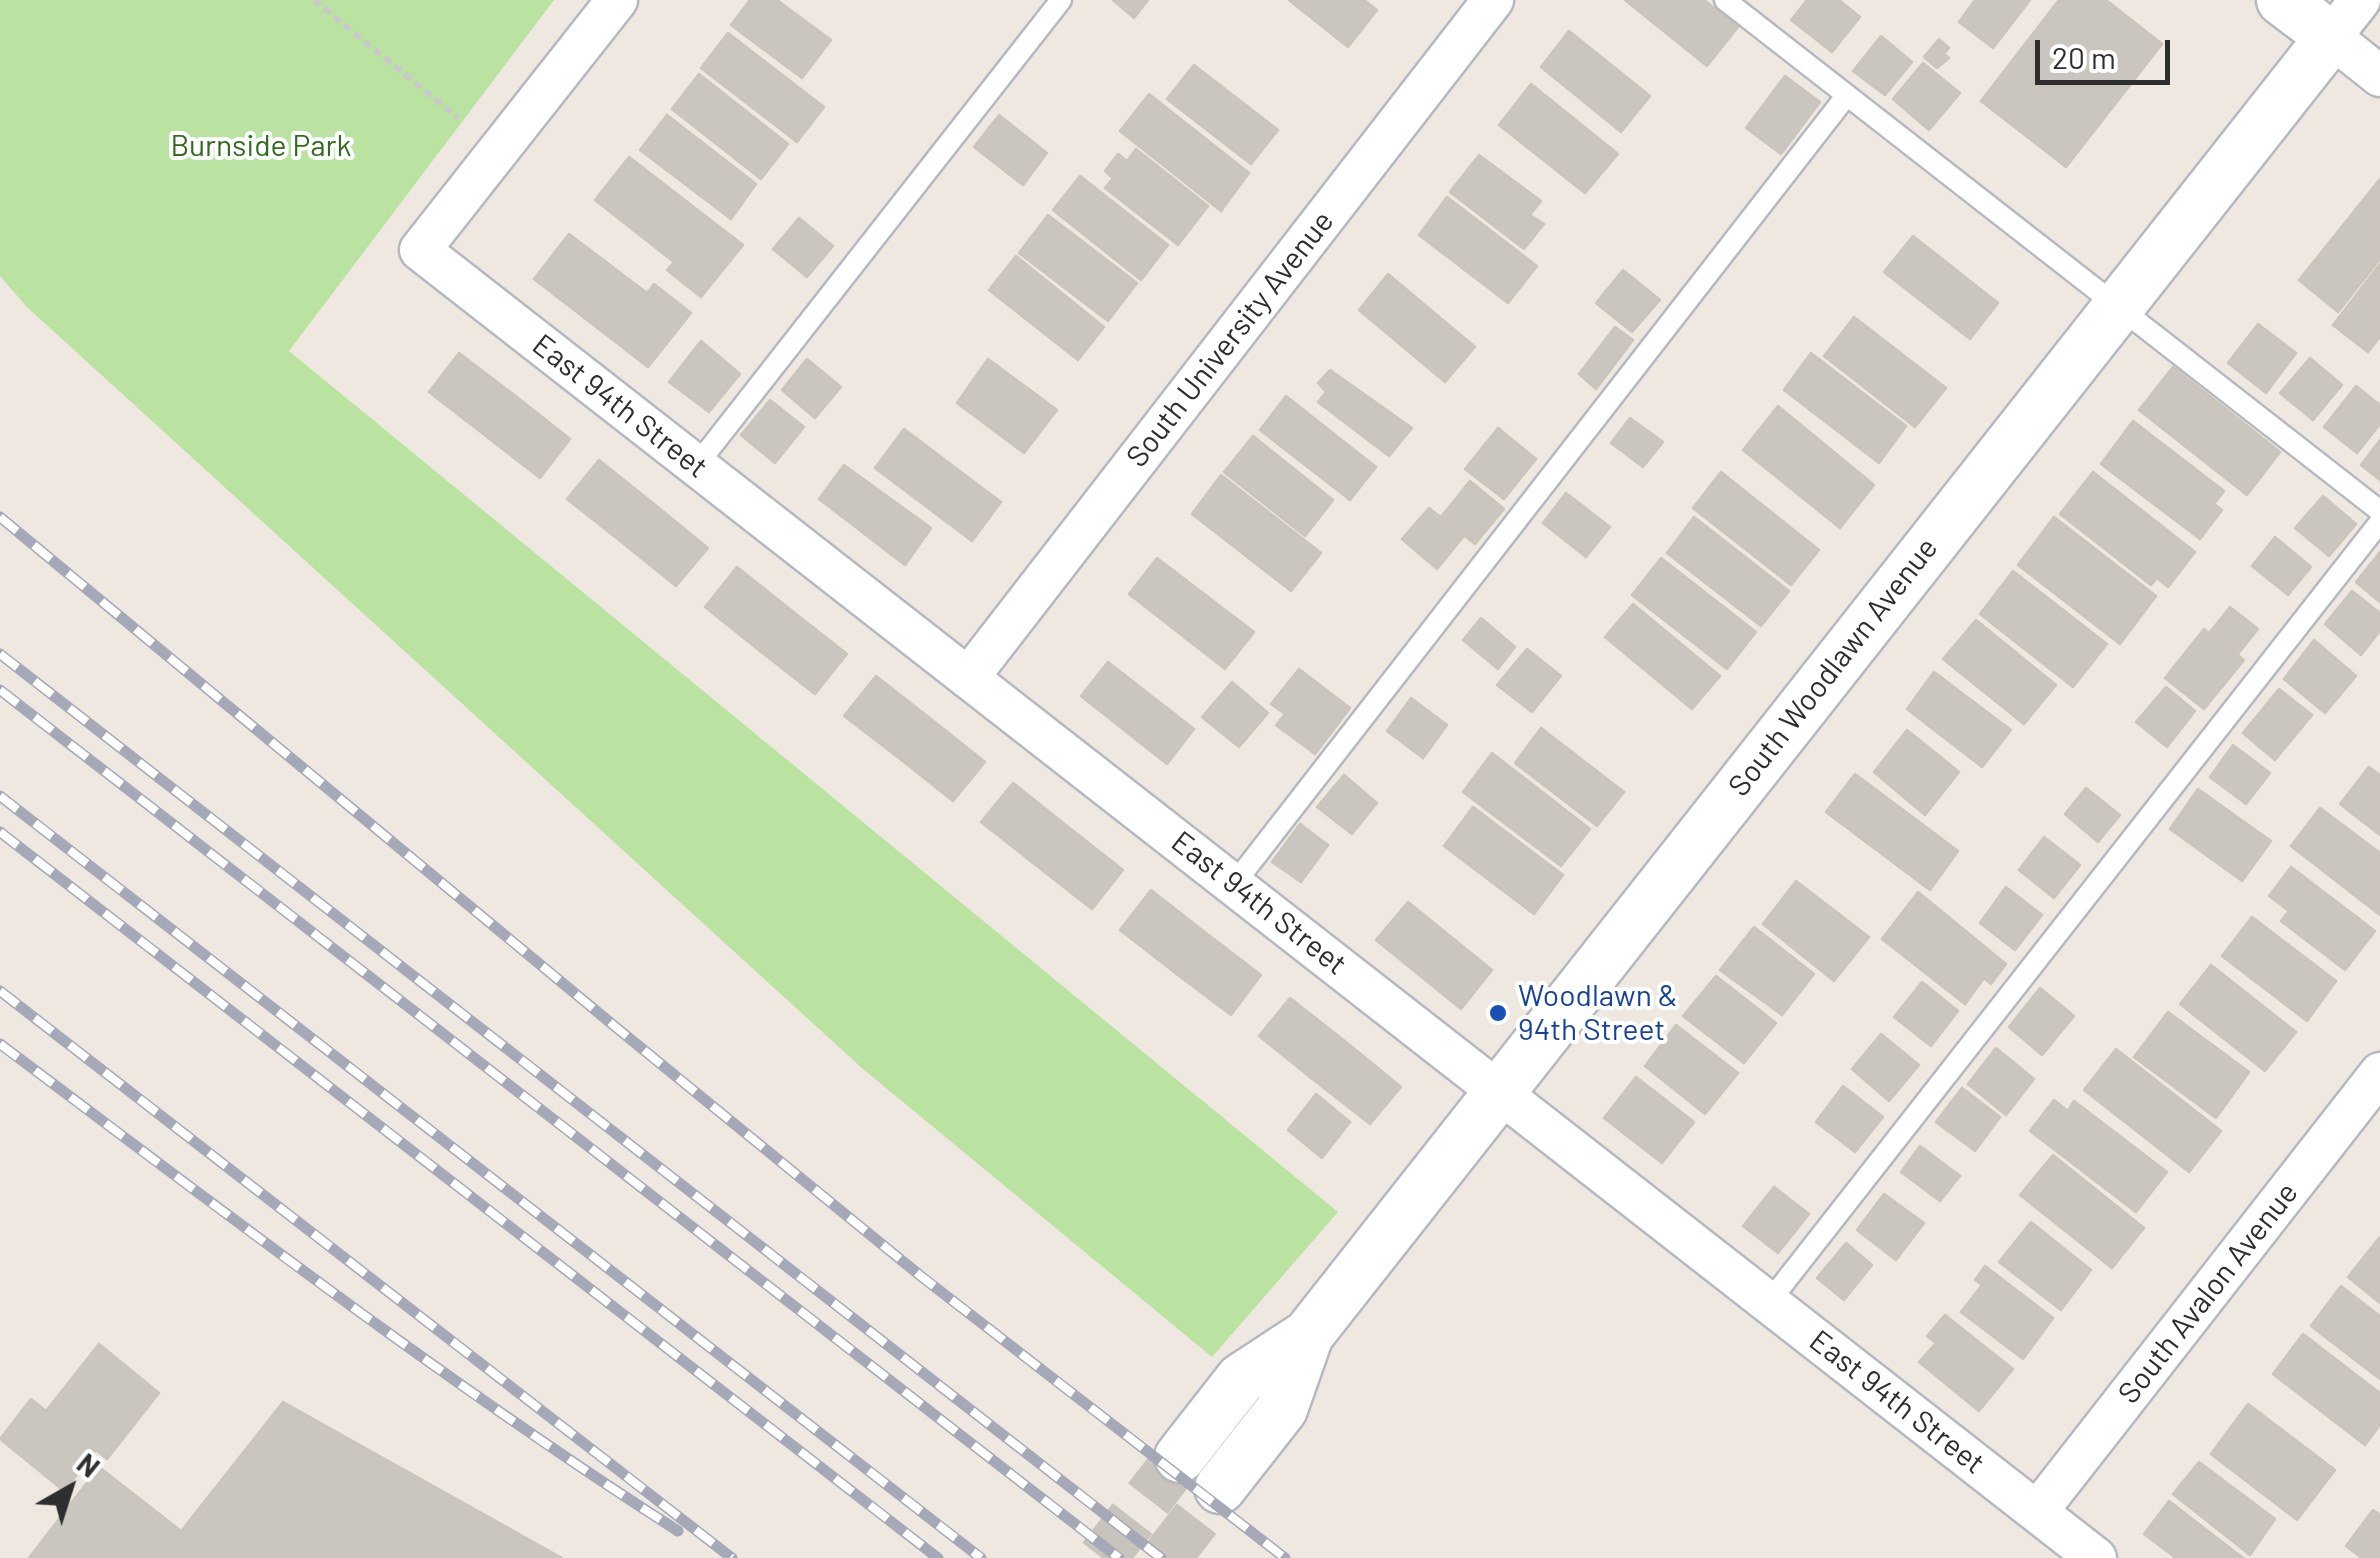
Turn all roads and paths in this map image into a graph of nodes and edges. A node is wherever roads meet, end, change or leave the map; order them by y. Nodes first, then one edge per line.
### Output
1 (314, 0) edge
2 (617, 0) edge
3 (1061, 0) edge
4 (1493, 0) edge
5 (1725, 0) edge
6 (2282, 0) edge
7 (2345, 19) edge
8 (2380, 76) edge
9 (1847, 96) junction
10 (458, 118) dead end
11 (2118, 306) junction
12 (696, 466) junction
13 (2380, 511) edge
14 (2380, 522) edge
15 (968, 678) junction
16 (1234, 884) junction
17 (2380, 1073) edge
18 (1499, 1090) junction
19 (1769, 1302) junction
20 (1308, 1335) junction
21 (1180, 1457) tunnel mouth
22 (1220, 1488) tunnel mouth
23 (2037, 1512) junction
24 (2096, 1558) edge

1 - 10 path
2 - 12 street, East 94th Street
3 - 12 lane
4 - 15 street, South University Avenue
5 - 9 lane
6 - 7 street
7 - 8 street
7 - 11 street, South Woodlawn Avenue
9 - 11 lane
9 - 16 lane
11 - 13 lane
11 - 18 street, South Woodlawn Avenue
12 - 15 street, East 94th Street
14 - 19 lane
15 - 16 street, East 94th Street
16 - 18 street, East 94th Street
17 - 23 street, South Avalon Avenue
18 - 19 street, East 94th Street
18 - 20 street, South Woodlawn Avenue
19 - 23 street, East 94th Street
20 - 21 street, South Woodlawn Avenue
20 - 22 street, South Woodlawn Avenue
23 - 24 street, East 94th Street

